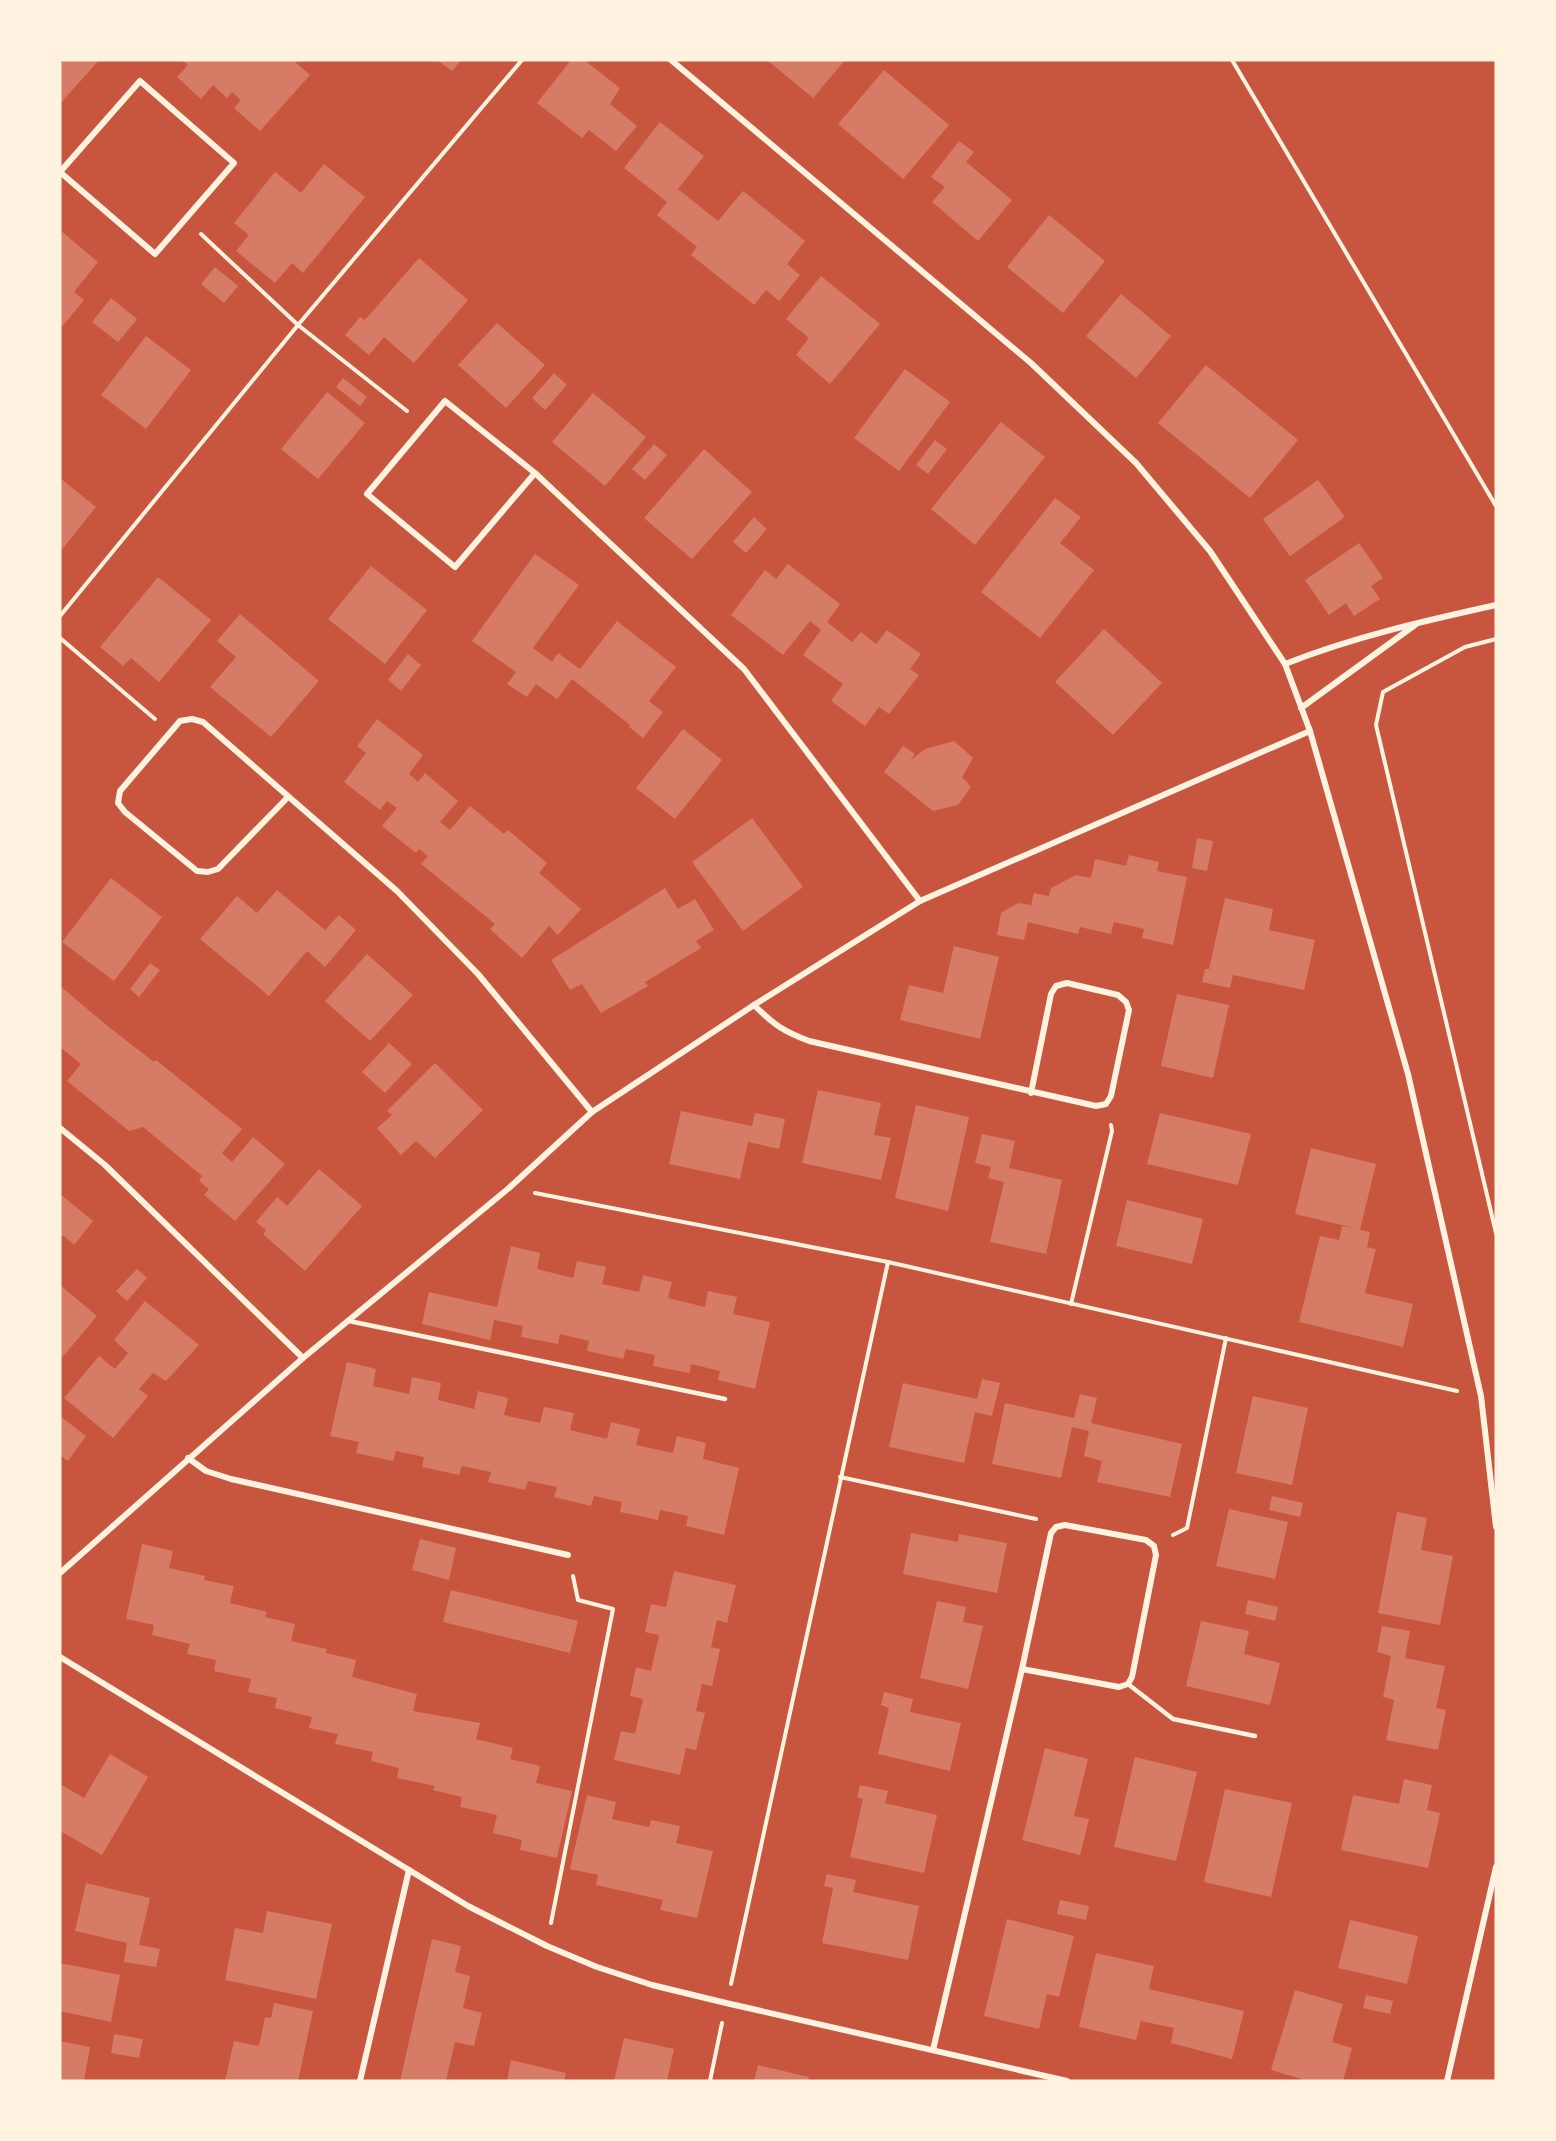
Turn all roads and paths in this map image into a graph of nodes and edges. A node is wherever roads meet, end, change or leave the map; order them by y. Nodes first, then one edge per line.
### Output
1 (522, 60) edge
2 (670, 60) edge
3 (1232, 60) edge
4 (60, 172) edge
5 (186, 219) junction
6 (298, 325) junction
7 (425, 425) junction
8 (535, 473) junction
9 (1496, 506) edge
10 (1496, 605) edge
11 (60, 616) edge
12 (1419, 622) junction
13 (60, 638) edge
14 (1496, 639) edge
15 (1285, 664) junction
16 (1301, 708) junction
17 (1310, 730) junction
18 (171, 733) junction
19 (288, 797) junction
20 (920, 900) junction
21 (754, 1005) junction
22 (1031, 1093) junction
23 (1106, 1104) junction
24 (592, 1112) junction
25 (60, 1128) edge
26 (509, 1188) junction
27 (1496, 1233) edge
28 (888, 1262) junction
29 (1071, 1304) junction
30 (349, 1321) junction
31 (1226, 1338) junction
32 (303, 1358) junction
33 (1481, 1396) junction
34 (725, 1399) dead end
35 (188, 1458) junction
36 (840, 1477) junction
37 (1056, 1527) junction
38 (1496, 1527) edge
39 (1154, 1546) junction
40 (568, 1555) joint
41 (60, 1573) edge
42 (60, 1657) edge
43 (1022, 1669) junction
44 (1128, 1684) junction
45 (1256, 1736) dead end
46 (1496, 1867) edge
47 (409, 1870) junction
48 (547, 1946) junction
49 (726, 2003) junction
50 (933, 2050) junction
51 (1053, 2079) edge
52 (360, 2081) edge
53 (710, 2081) edge
54 (1067, 2081) edge
55 (1447, 2081) edge

1 - 6 path
2 - 15 street
3 - 9 path
4 - 5 street
4 - 5 street
5 - 6 path
6 - 7 path
6 - 11 path
7 - 8 street
7 - 8 street
8 - 20 street
10 - 12 street
12 - 15 street
12 - 16 street
13 - 18 path
14 - 27 path
15 - 16 street
16 - 17 street
17 - 20 street
17 - 33 street
18 - 19 street
18 - 19 street
19 - 24 street
20 - 21 street
21 - 22 street
21 - 24 street
22 - 23 street
22 - 23 street
23 - 29 path
24 - 26 street
25 - 32 street
26 - 28 path
26 - 30 street
28 - 29 path
28 - 36 path
29 - 31 path
30 - 32 street
30 - 34 lane
31 - 33 path
31 - 39 path
32 - 35 street
33 - 38 street
35 - 40 street
35 - 41 street
36 - 37 path
36 - 49 path
37 - 39 street
37 - 43 street
39 - 44 street
40 - 48 path
42 - 47 street
43 - 44 street
43 - 50 street
44 - 45 lane
46 - 55 street
47 - 48 street
47 - 52 street
48 - 49 street
49 - 50 street
49 - 53 path
50 - 51 street
51 - 54 street

